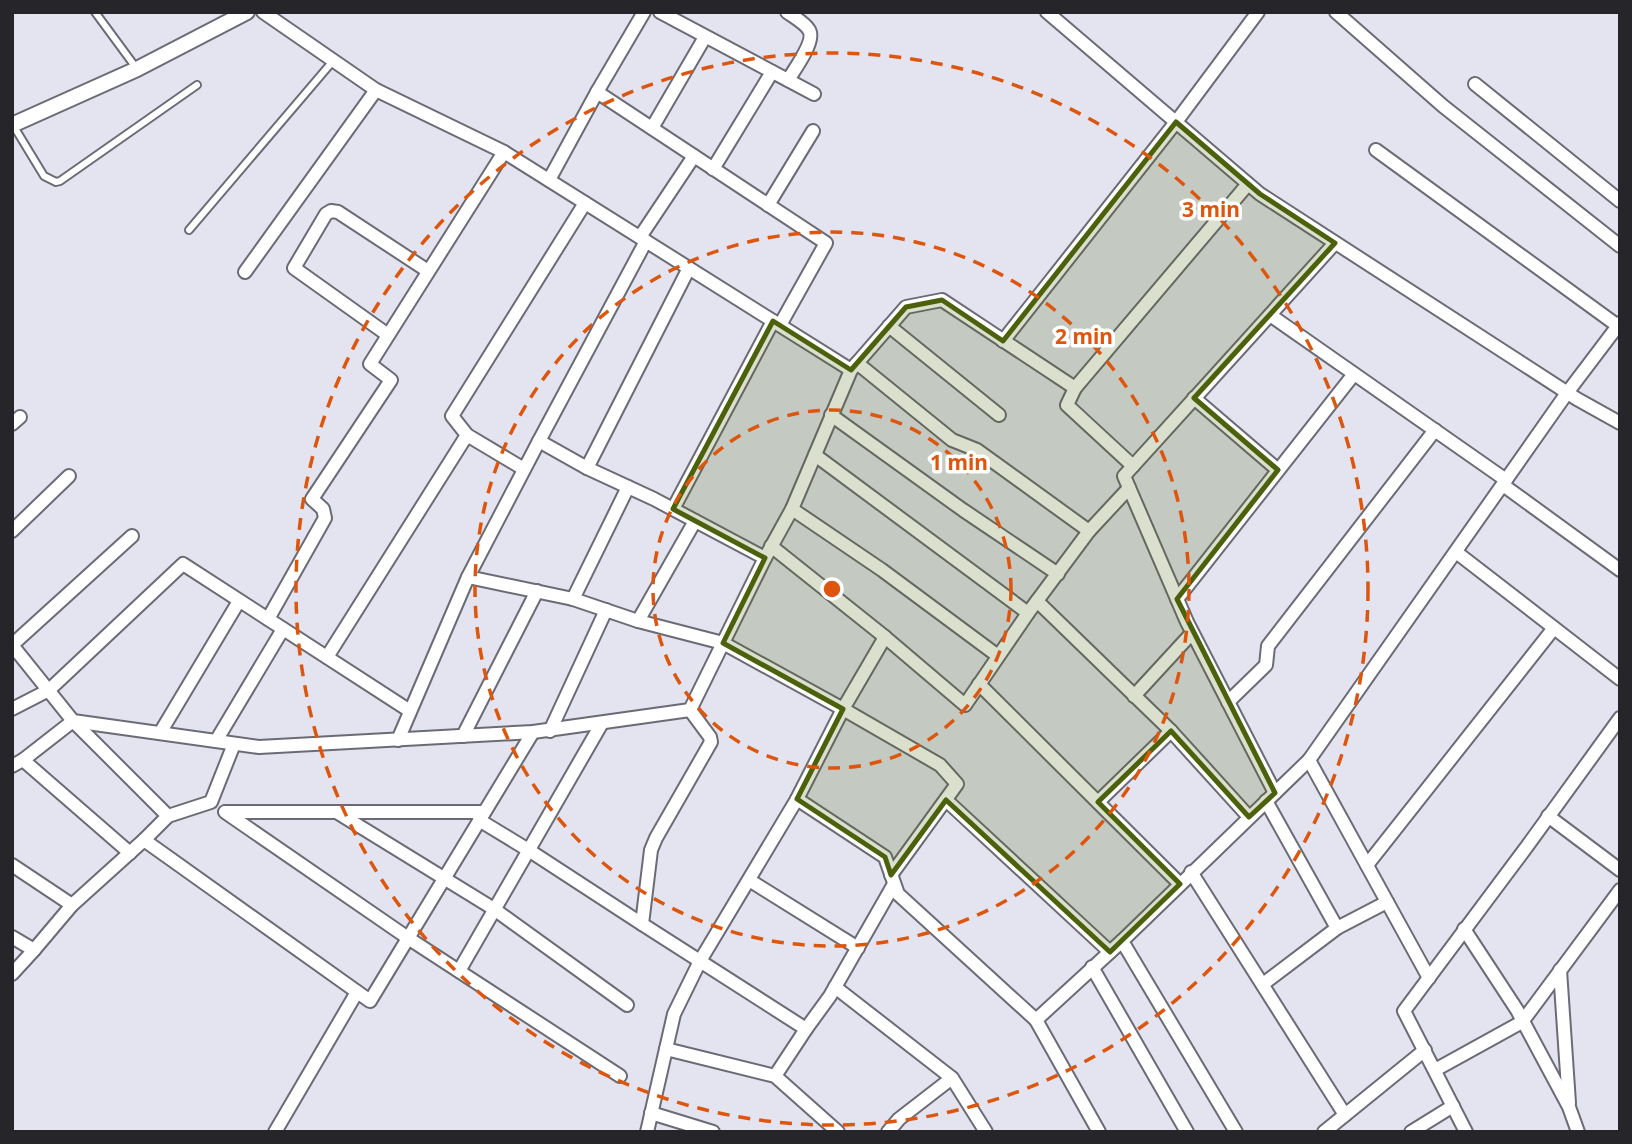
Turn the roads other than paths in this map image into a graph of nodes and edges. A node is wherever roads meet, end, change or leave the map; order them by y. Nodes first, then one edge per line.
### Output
1 (95, 12) edge
2 (247, 12) edge
3 (262, 12) edge
4 (644, 12) edge
5 (660, 12) edge
6 (787, 12) edge
7 (1258, 12) edge
8 (1336, 12) edge
9 (1054, 15) edge
10 (705, 37) junction
11 (334, 61) junction
12 (137, 69) junction
13 (772, 72) junction
14 (788, 80) junction
15 (1475, 84) dead end
16 (197, 85) dead end
17 (376, 90) junction
18 (597, 92) junction
19 (814, 94) dead end
20 (1176, 122) junction
21 (12, 125) edge
22 (652, 128) junction
23 (813, 131) dead end
24 (1376, 150) dead end
25 (504, 152) junction
26 (694, 156) junction
27 (713, 169) junction
28 (549, 180) junction
29 (1248, 184) junction
30 (1620, 201) edge
31 (585, 203) junction
32 (768, 205) junction
33 (189, 230) dead end
34 (643, 239) junction
35 (1335, 243) junction
36 (1620, 246) edge
37 (689, 268) junction
38 (428, 271) junction
39 (245, 272) dead end
40 (1269, 315) junction
41 (777, 323) junction
42 (1619, 324) edge
43 (889, 326) junction
44 (388, 335) junction
45 (1003, 341) junction
46 (854, 366) junction
47 (1354, 374) junction
48 (1075, 388) junction
49 (1567, 393) junction
50 (1194, 398) junction
51 (831, 415) junction
52 (999, 415) dead end
53 (1620, 424) edge
54 (1435, 430) junction
55 (467, 435) junction
56 (539, 441) junction
57 (815, 455) junction
58 (1133, 466) junction
59 (524, 468) junction
60 (587, 468) junction
61 (1278, 470) junction
62 (69, 476) dead end
63 (1505, 482) junction
64 (628, 487) junction
65 (1129, 488) junction
66 (673, 509) junction
67 (792, 509) junction
68 (695, 521) junction
69 (12, 531) edge
70 (1089, 531) junction
71 (132, 537) dead end
72 (771, 545) junction
73 (1456, 552) junction
74 (765, 558) junction
75 (1620, 570) edge
76 (1058, 574) junction
77 (468, 577) junction
78 (537, 591) junction
79 (573, 598) junction
80 (1177, 599) junction
81 (239, 601) junction
82 (1037, 601) junction
83 (606, 610) junction
84 (1028, 613) junction
85 (268, 619) junction
86 (638, 621) junction
87 (1554, 628) junction
88 (283, 629) junction
89 (1192, 633) junction
90 (885, 637) junction
91 (723, 643) junction
92 (998, 656) junction
93 (327, 657) junction
94 (1620, 679) edge
95 (979, 684) junction
96 (49, 690) junction
97 (1134, 696) junction
98 (1228, 702) junction
99 (12, 709) edge
100 (843, 709) junction
101 (690, 710) junction
102 (411, 711) junction
103 (1620, 718) edge
104 (73, 721) junction
105 (602, 723) junction
106 (550, 731) junction
107 (1171, 731) junction
108 (533, 732) junction
109 (160, 733) junction
110 (463, 736) junction
111 (398, 740) junction
112 (216, 741) junction
113 (233, 744) junction
114 (1309, 760) junction
115 (18, 763) edge
116 (1270, 797) junction
117 (797, 799) junction
118 (946, 800) junction
119 (211, 802) junction
120 (1098, 802) junction
121 (225, 812) junction
122 (338, 813) junction
123 (168, 816) junction
124 (482, 816) junction
125 (1249, 817) junction
126 (1548, 817) junction
127 (144, 840) junction
128 (530, 850) junction
129 (130, 853) junction
130 (1367, 864) junction
131 (12, 865) edge
132 (1620, 870) edge
133 (1191, 872) junction
134 (444, 878) junction
135 (893, 879) junction
136 (749, 880) junction
137 (1180, 884) junction
138 (1620, 890) edge
139 (1387, 902) junction
140 (72, 905) junction
141 (494, 909) junction
142 (642, 924) junction
143 (1336, 928) junction
144 (1465, 929) junction
145 (12, 937) edge
146 (408, 938) junction
147 (1122, 941) junction
148 (858, 948) junction
149 (34, 950) junction
150 (1110, 952) junction
151 (700, 961) junction
152 (1092, 967) junction
153 (1560, 970) junction
154 (459, 971) junction
155 (12, 974) edge
156 (1429, 978) junction
157 (1263, 984) junction
158 (835, 988) junction
159 (357, 992) junction
160 (627, 1005) dead end
161 (1036, 1020) junction
162 (1522, 1022) junction
163 (806, 1029) junction
164 (666, 1049) junction
165 (1425, 1051) junction
166 (1435, 1070) junction
167 (620, 1076) dead end
168 (775, 1076) junction
169 (952, 1078) junction
170 (1453, 1106) junction
171 (1569, 1107) junction
172 (651, 1113) junction
173 (1345, 1115) junction
174 (275, 1132) edge
175 (647, 1132) edge
176 (713, 1132) edge
177 (838, 1132) edge
178 (888, 1132) edge
179 (986, 1132) edge
180 (1099, 1132) edge
181 (1187, 1132) edge
182 (1236, 1132) edge
183 (1324, 1132) edge
184 (1411, 1132) edge
185 (1466, 1132) edge
186 (1578, 1132) edge

1 - 12 lane
2 - 12 street
3 - 11 street
4 - 18 street
5 - 10 street
6 - 14 street
7 - 20 street
8 - 36 street
9 - 20 street
10 - 13 street
10 - 22 street
11 - 17 street
11 - 33 lane
12 - 21 street
13 - 14 street
13 - 27 street
14 - 19 street
15 - 30 street
16 - 21 lane
17 - 25 street
17 - 39 street
18 - 22 street
18 - 28 street
20 - 29 street
20 - 45 street
22 - 26 street
23 - 32 street
24 - 42 street
25 - 28 street
25 - 38 street
26 - 27 street
26 - 34 street
27 - 32 street
28 - 31 street
29 - 35 street
29 - 48 street
31 - 34 street
31 - 55 street
32 - 41 street
34 - 37 street
34 - 56 street
35 - 40 street
35 - 49 street
37 - 41 street
37 - 60 street
38 - 44 street
38 - 44 street
40 - 47 street
40 - 50 street
41 - 46 street
41 - 66 street
42 - 49 street
43 - 45 street
43 - 46 street
43 - 52 street
44 - 85 street
45 - 48 street
46 - 51 street
46 - 70 street
47 - 54 street
47 - 61 street
48 - 58 street
49 - 53 street
49 - 63 street
50 - 58 street
50 - 61 street
51 - 57 street
51 - 76 street
54 - 63 street
54 - 98 street
55 - 59 street
55 - 93 street
56 - 59 street
56 - 60 street
57 - 67 street
57 - 84 street
58 - 65 street
59 - 77 street
60 - 64 street
61 - 80 street
62 - 69 street
63 - 73 street
63 - 75 street
64 - 66 street
64 - 79 street
65 - 70 street
65 - 80 street
66 - 68 street
67 - 72 street
67 - 92 street
68 - 74 street
68 - 86 street
70 - 76 street
71 - 96 street
72 - 74 street
72 - 90 street
73 - 87 street
73 - 114 street
74 - 91 street
76 - 82 street
77 - 78 street
77 - 102 street
78 - 79 street
78 - 110 street
79 - 83 street
80 - 89 street
81 - 85 street
81 - 96 street
81 - 109 street
82 - 84 street
82 - 97 street
83 - 86 street
83 - 106 street
84 - 92 street
85 - 88 street
86 - 91 street
87 - 94 street
87 - 130 street
88 - 93 street
88 - 112 street
89 - 97 street
89 - 98 street
90 - 95 street
90 - 100 street
91 - 100 street
91 - 101 street
92 - 95 street
93 - 102 street
95 - 120 street
96 - 99 street
96 - 104 street
97 - 107 street
98 - 116 street
100 - 117 street
100 - 118 street
101 - 105 street
101 - 142 street
102 - 111 street
103 - 126 street
104 - 109 street
104 - 115 street
104 - 123 street
105 - 106 street
105 - 128 street
106 - 108 street
107 - 120 street
107 - 125 street
108 - 110 street
108 - 124 street
109 - 112 street
110 - 111 street
111 - 113 street
112 - 113 street
113 - 119 street
114 - 116 street
114 - 130 street
115 - 129 street
116 - 125 street
116 - 143 street
117 - 135 street
117 - 136 street
118 - 135 street
118 - 150 street
119 - 121 street
119 - 123 street
120 - 137 street
121 - 122 street
121 - 146 street
122 - 124 street
122 - 134 street
123 - 127 street
124 - 128 street
124 - 134 street
125 - 133 street
126 - 132 street
126 - 144 street
127 - 129 street
127 - 159 street
128 - 141 street
128 - 142 street
129 - 140 street
130 - 139 street
131 - 140 street
133 - 137 street
133 - 157 street
134 - 141 street
134 - 146 street
135 - 148 street
135 - 161 street
136 - 148 street
136 - 151 street
137 - 147 street
138 - 153 street
139 - 143 street
139 - 156 street
140 - 149 street
141 - 154 street
141 - 160 street
142 - 151 street
143 - 157 street
144 - 156 street
144 - 162 street
145 - 149 street
146 - 154 street
146 - 159 street
147 - 150 street
147 - 182 street
148 - 158 street
149 - 155 street
150 - 152 street
151 - 163 street
151 - 164 street
152 - 161 street
152 - 181 street
153 - 162 street
153 - 171 street
154 - 167 street
156 - 165 street
157 - 173 street
158 - 163 street
158 - 169 street
159 - 174 street
161 - 180 street
162 - 166 street
162 - 171 street
163 - 168 street
164 - 168 street
164 - 172 street
165 - 166 street
165 - 173 street
166 - 170 street
168 - 177 street
169 - 178 street
169 - 179 street
170 - 184 street
170 - 185 street
171 - 186 street
172 - 175 street
172 - 176 street
173 - 183 street

